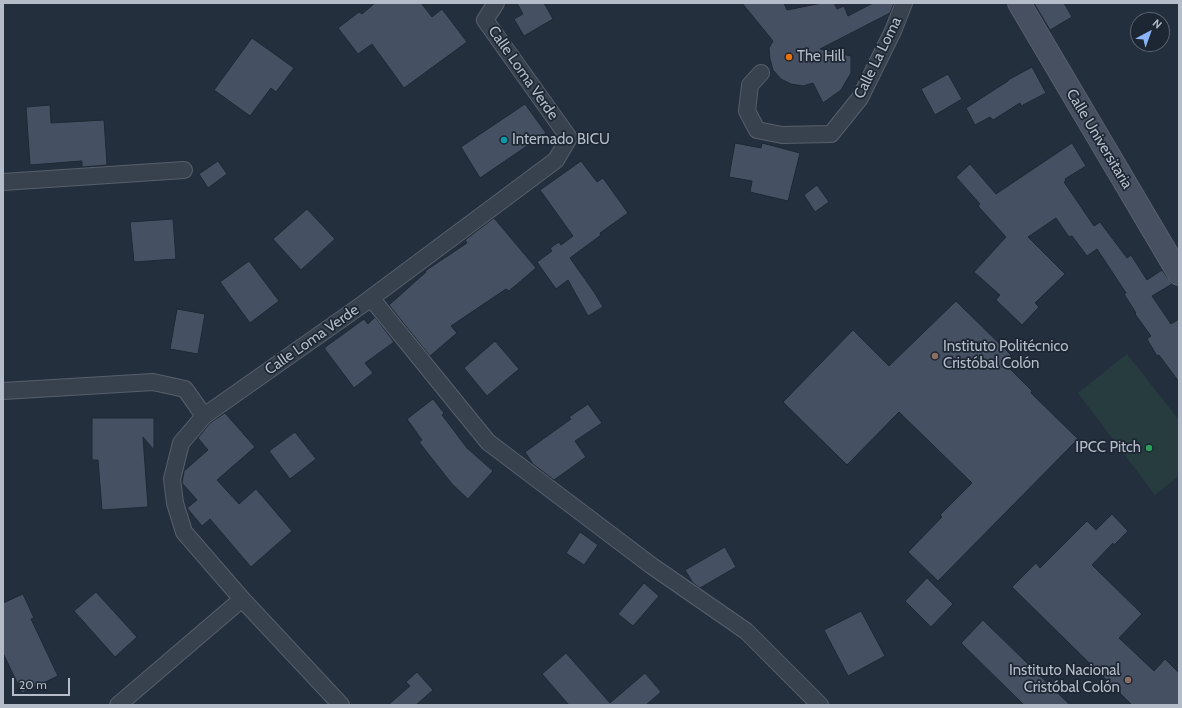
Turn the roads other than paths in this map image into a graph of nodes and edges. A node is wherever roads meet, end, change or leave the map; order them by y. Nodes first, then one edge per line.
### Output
1 (496, 3) edge
2 (904, 3) edge
3 (1019, 3) edge
4 (760, 73) dead end
5 (184, 170) dead end
6 (3, 182) edge
7 (1179, 274) edge
8 (372, 298) junction
9 (3, 391) edge
10 (204, 416) junction
11 (242, 599) junction
12 (123, 703) edge
13 (341, 705) edge
14 (820, 705) edge

1 - 8 street, Calle Loma Verde
2 - 4 street, Calle La Loma
3 - 7 street, Calle Universitaria
5 - 6 street
8 - 10 street, Calle Loma Verde
8 - 14 street
9 - 10 street
10 - 11 street, Calle Loma Verde
11 - 12 street
11 - 13 street, Calle Loma Verde

